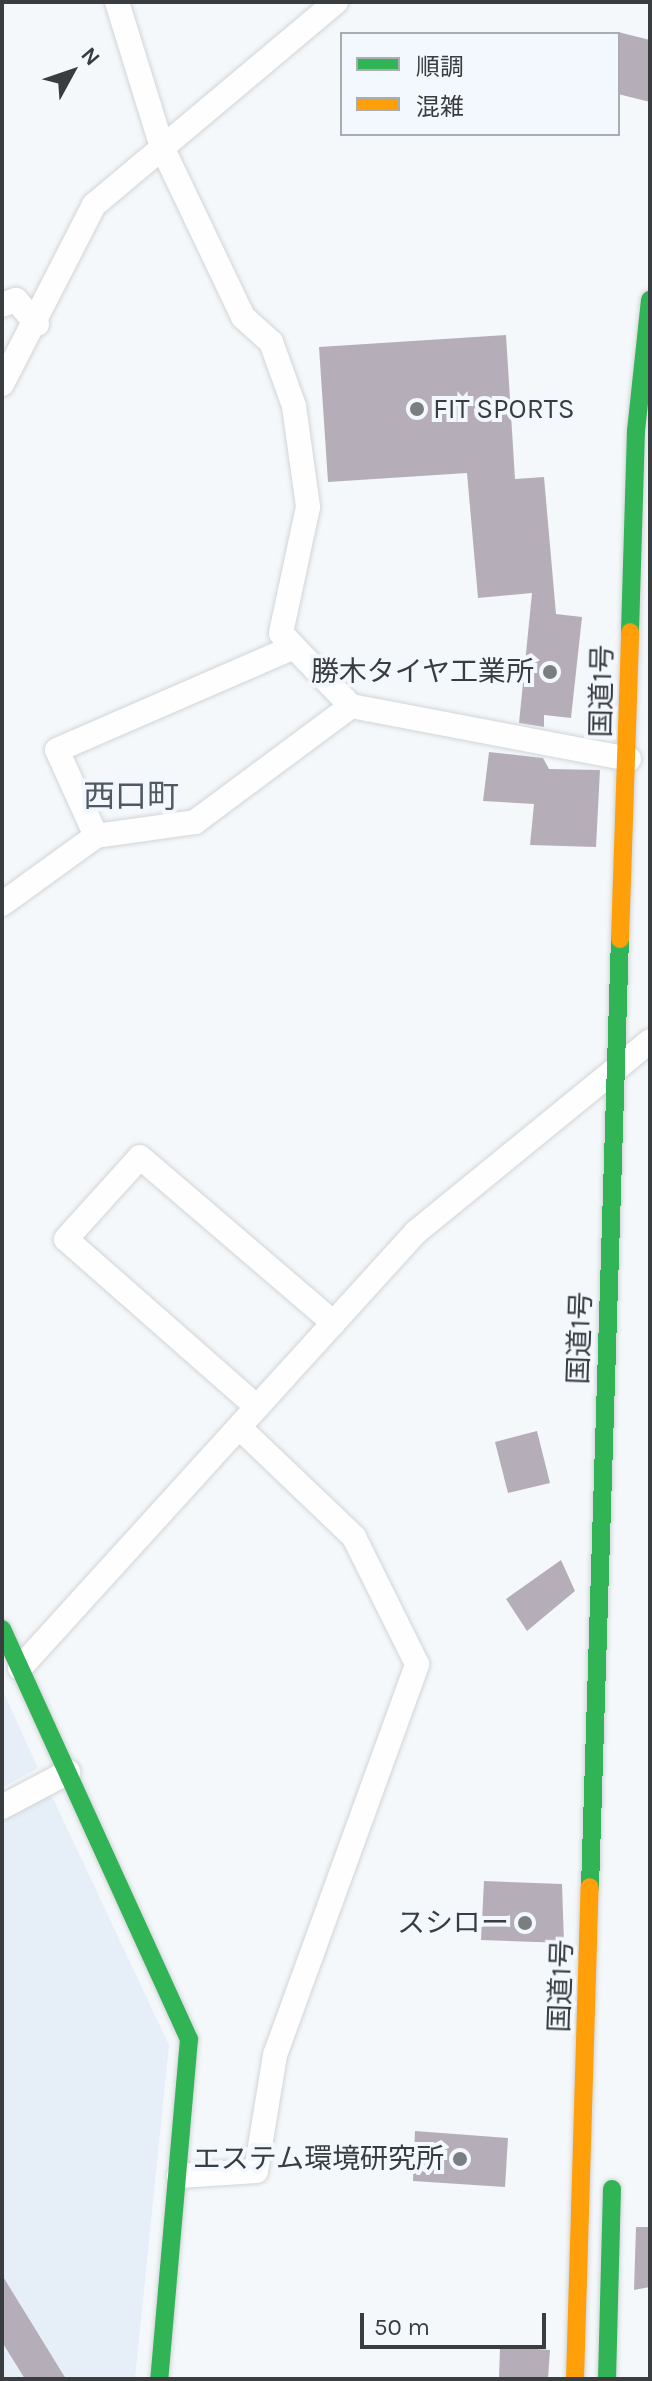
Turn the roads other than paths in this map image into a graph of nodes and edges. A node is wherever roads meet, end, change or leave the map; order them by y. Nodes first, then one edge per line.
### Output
1 (117, 2) edge
2 (336, 2) edge
3 (162, 147) junction
4 (650, 300) edge
5 (2, 305) edge
6 (37, 324) junction
7 (2, 384) edge
8 (294, 647) junction
9 (351, 706) junction
10 (629, 759) junction
11 (96, 836) junction
12 (2, 904) edge
13 (645, 1036) edge
14 (616, 1073) junction
15 (641, 1080) dead end
16 (334, 1323) junction
17 (257, 1407) junction
18 (239, 1427) junction
19 (2, 1629) edge
20 (20, 1668) junction
21 (68, 1772) junction
22 (2, 1807) edge
23 (613, 2173) dead end
24 (179, 2176) junction
25 (159, 2379) edge
26 (575, 2379) edge
27 (607, 2379) edge

1 - 3 street
2 - 3 street
3 - 6 street
3 - 8 street
4 - 10 main road, 国道1号
5 - 6 street
6 - 7 street
8 - 9 street
8 - 11 street
9 - 10 street
9 - 11 street
10 - 14 main road, 国道1号
11 - 12 street
13 - 14 street
13 - 15 main road
14 - 16 street
14 - 26 main road, 国道1号
16 - 17 street
16 - 17 street
17 - 18 street
18 - 20 street
18 - 24 street
19 - 20 main road
20 - 21 main road
21 - 22 street
21 - 24 main road
23 - 27 main road
24 - 25 main road

